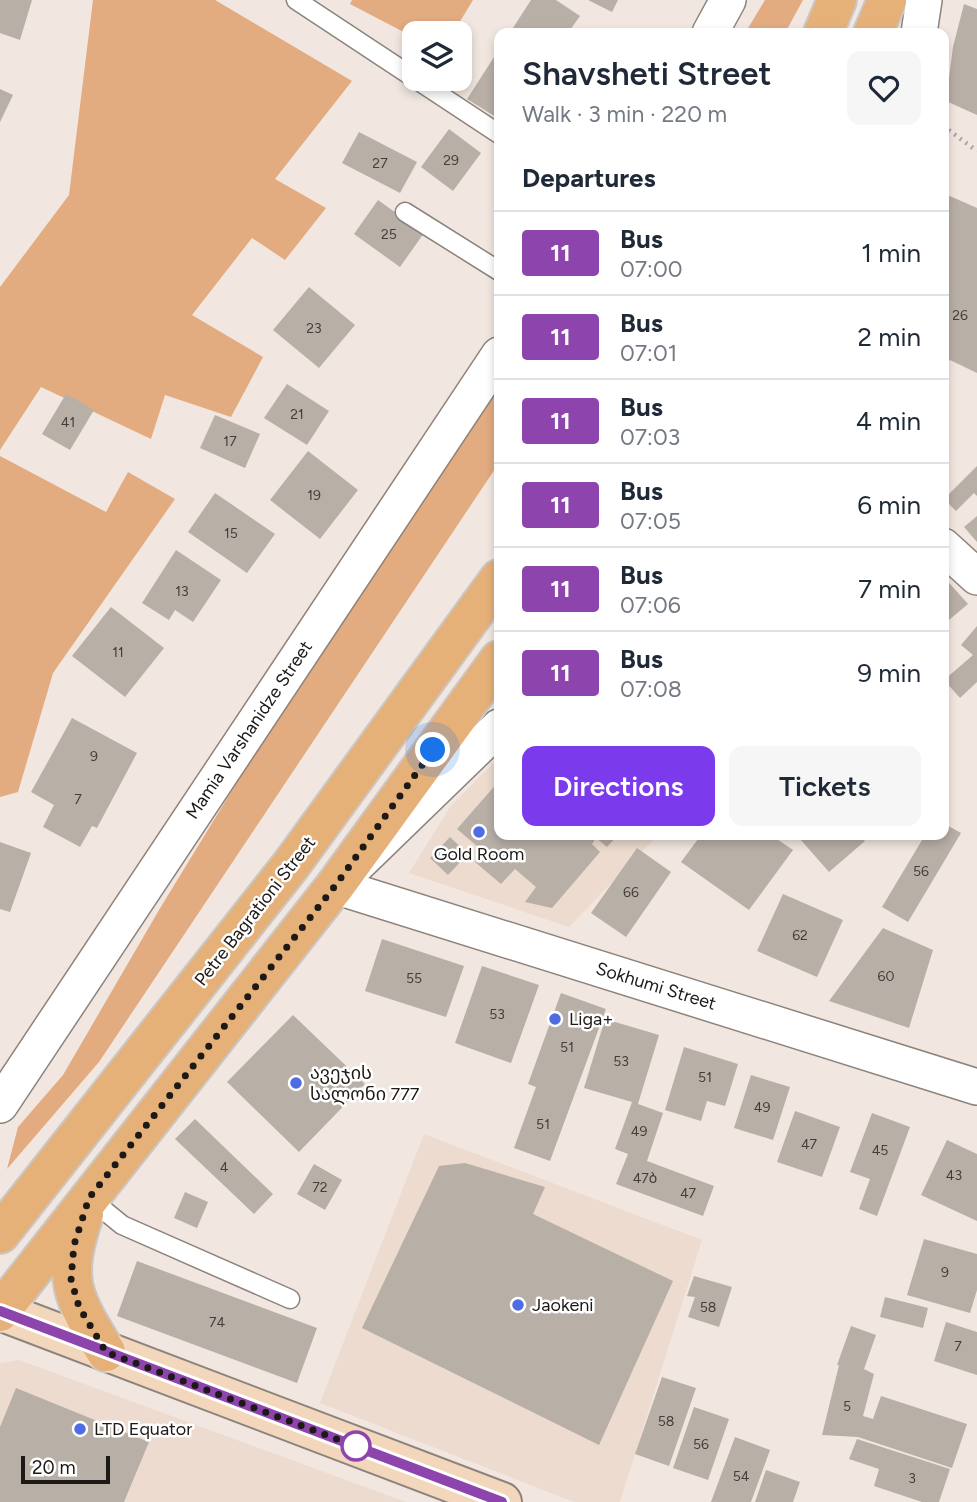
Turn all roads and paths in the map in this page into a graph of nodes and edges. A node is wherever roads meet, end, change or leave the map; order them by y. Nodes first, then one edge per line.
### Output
1 (296, 0) edge
2 (728, 0) edge
3 (837, 0) edge
4 (887, 0) edge
5 (923, 0) edge
6 (713, 28) edge
7 (826, 28) edge
8 (875, 28) edge
9 (920, 28) edge
10 (949, 130) edge
11 (494, 131) edge
12 (977, 151) edge
13 (405, 212) dead end
14 (494, 268) edge
15 (494, 363) edge
16 (949, 551) edge
17 (977, 577) edge
18 (494, 586) edge
19 (494, 667) edge
20 (494, 732) edge
21 (335, 886) junction
22 (977, 1087) edge
23 (0, 1105) edge
24 (54, 1168) junction
25 (0, 1197) edge
26 (89, 1198) junction
27 (0, 1234) edge
28 (290, 1298) dead end
29 (0, 1312) edge
30 (106, 1352) junction
31 (502, 1502) edge

1 - 11 lane
2 - 6 street
3 - 7 main road
4 - 8 main road
5 - 9 street
10 - 12 path
13 - 14 lane
15 - 23 street, Mamia Varshanidze Street
16 - 17 street
18 - 24 main road, Petre Bagrationi Street
19 - 21 main road
20 - 21 street
21 - 22 street, Sokhumi Street
21 - 26 main road
24 - 25 main road
24 - 27 main road, Petre Bagrationi Street
26 - 28 lane
26 - 29 main road
26 - 30 main road
29 - 30 street
30 - 31 street

